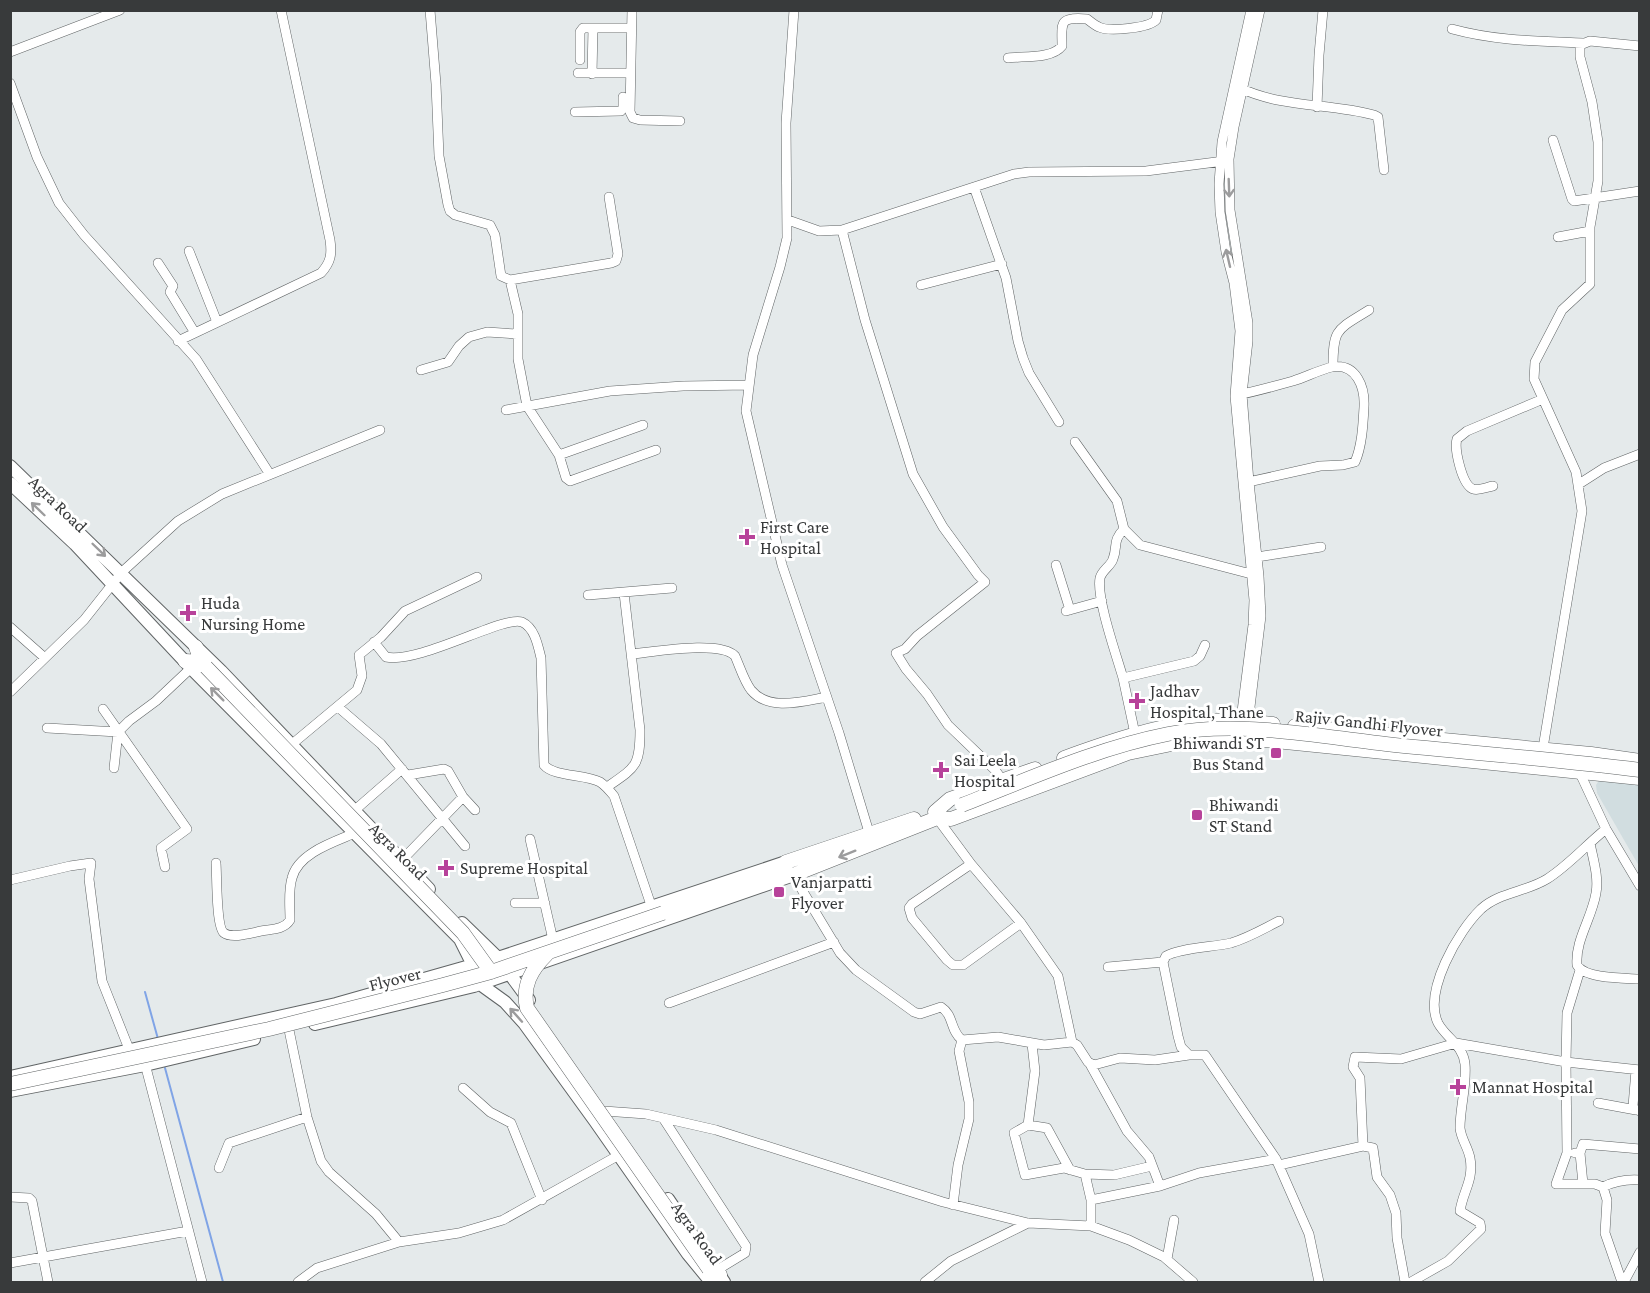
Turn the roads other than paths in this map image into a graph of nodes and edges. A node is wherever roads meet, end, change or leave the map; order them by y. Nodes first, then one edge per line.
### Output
1 (120, 10) edge
2 (281, 10) edge
3 (430, 10) edge
4 (626, 10) edge
5 (632, 10) edge
6 (794, 10) edge
7 (1158, 10) edge
8 (1251, 10) edge
9 (1260, 10) edge
10 (1323, 10) edge
11 (593, 28) junction
12 (626, 28) junction
13 (1452, 29) dead end
14 (1583, 43) junction
15 (1640, 46) edge
16 (10, 52) edge
17 (1008, 58) dead end
18 (580, 60) dead end
19 (578, 73) dead end
20 (625, 73) junction
21 (592, 74) junction
22 (10, 83) edge
23 (1239, 87) junction
24 (1317, 107) junction
25 (575, 112) dead end
26 (680, 121) dead end
27 (1553, 140) dead end
28 (1225, 161) junction
29 (1384, 170) dead end
30 (974, 187) junction
31 (1640, 191) edge
32 (609, 197) dead end
33 (1595, 197) junction
34 (788, 220) junction
35 (843, 231) junction
36 (1590, 231) junction
37 (1558, 237) dead end
38 (189, 251) dead end
39 (158, 263) dead end
40 (1002, 264) junction
41 (510, 280) junction
42 (921, 285) dead end
43 (1368, 310) dead end
44 (217, 322) junction
45 (195, 333) junction
46 (517, 334) junction
47 (178, 341) junction
48 (1332, 367) junction
49 (421, 370) dead end
50 (748, 385) junction
51 (1238, 395) junction
52 (1543, 399) junction
53 (527, 406) junction
54 (506, 410) dead end
55 (1059, 422) dead end
56 (643, 425) dead end
57 (380, 430) dead end
58 (1075, 442) dead end
59 (657, 450) dead end
60 (1640, 454) edge
61 (559, 455) junction
62 (10, 466) edge
63 (269, 473) junction
64 (10, 483) edge
65 (1245, 483) junction
66 (1579, 484) junction
67 (1493, 486) dead end
68 (1124, 530) junction
69 (1321, 547) dead end
70 (1257, 557) junction
71 (1056, 565) dead end
72 (122, 573) junction
73 (1256, 575) junction
74 (477, 577) dead end
75 (113, 584) junction
76 (672, 588) dead end
77 (624, 593) junction
78 (588, 595) dead end
79 (1102, 601) junction
80 (10, 627) edge
81 (374, 642) junction
82 (1205, 645) dead end
83 (195, 647) junction
84 (632, 654) junction
85 (45, 658) junction
86 (196, 664) junction
87 (1123, 678) junction
88 (10, 692) edge
89 (827, 697) junction
90 (338, 707) junction
91 (103, 708) dead end
92 (1247, 722) junction
93 (47, 728) dead end
94 (118, 731) junction
95 (1135, 734) junction
96 (1247, 739) junction
97 (291, 745) junction
98 (1542, 750) junction
99 (1570, 753) junction
100 (1061, 759) junction
101 (1640, 761) edge
102 (1540, 767) junction
103 (114, 768) dead end
104 (1640, 770) edge
105 (1578, 771) junction
106 (405, 772) junction
107 (1067, 775) junction
108 (1640, 778) edge
109 (1003, 781) junction
110 (607, 786) junction
111 (464, 797) junction
112 (355, 810) junction
113 (475, 810) dead end
114 (941, 813) junction
115 (443, 818) junction
116 (1606, 829) junction
117 (355, 833) junction
118 (530, 839) dead end
119 (871, 839) junction
120 (1590, 843) junction
121 (465, 846) dead end
122 (402, 860) junction
123 (216, 863) dead end
124 (971, 864) junction
125 (165, 867) dead end
126 (785, 872) junction
127 (10, 880) edge
128 (1640, 886) edge
129 (515, 903) dead end
130 (544, 903) junction
131 (652, 908) junction
132 (1279, 921) dead end
133 (658, 922) junction
134 (1020, 923) junction
135 (834, 942) junction
136 (551, 947) junction
137 (498, 958) junction
138 (1163, 962) junction
139 (473, 965) junction
140 (1107, 967) dead end
141 (1580, 970) junction
142 (491, 972) junction
143 (510, 974) junction
144 (1640, 980) edge
145 (480, 984) junction
146 (669, 1003) dead end
147 (289, 1030) junction
148 (962, 1040) junction
149 (1072, 1042) junction
150 (1456, 1043) junction
151 (1032, 1044) junction
152 (134, 1048) junction
153 (1189, 1055) junction
154 (1566, 1062) junction
155 (1090, 1064) junction
156 (145, 1065) junction
157 (1638, 1070) edge
158 (11, 1077) edge
159 (463, 1088) dead end
160 (10, 1091) edge
161 (1598, 1103) dead end
162 (604, 1111) junction
163 (1638, 1111) edge
164 (307, 1117) junction
165 (663, 1118) junction
166 (595, 1120) junction
167 (1028, 1125) junction
168 (1363, 1146) junction
169 (1640, 1149) edge
170 (1567, 1153) junction
171 (1580, 1153) junction
172 (619, 1155) junction
173 (1278, 1162) junction
174 (1152, 1166) junction
175 (219, 1168) dead end
176 (1070, 1170) junction
177 (1085, 1174) junction
178 (1640, 1180) edge
179 (1583, 1184) junction
180 (1160, 1186) junction
181 (1604, 1187) junction
182 (10, 1197) edge
183 (542, 1200) junction
184 (1091, 1200) junction
185 (953, 1204) junction
186 (1174, 1220) dead end
187 (1028, 1223) junction
188 (1090, 1227) junction
189 (188, 1231) junction
190 (399, 1242) junction
191 (1640, 1252) edge
192 (43, 1256) junction
193 (1167, 1259) junction
194 (10, 1263) edge
195 (1636, 1264) edge
196 (716, 1276) edge
197 (48, 1282) edge
198 (202, 1282) edge
199 (298, 1282) edge
200 (925, 1282) edge
201 (1193, 1282) edge
202 (1319, 1282) edge
203 (1405, 1282) edge
204 (1411, 1282) edge
205 (1623, 1282) edge

1 - 16 street
2 - 44 street
3 - 41 street
4 - 12 street
5 - 26 street
6 - 34 street
7 - 17 street
8 - 23 street
9 - 23 street
10 - 24 street
11 - 12 street
11 - 18 street
11 - 21 street
12 - 20 street
13 - 14 street
14 - 15 street
14 - 33 street
19 - 21 street
20 - 21 street
20 - 25 street
22 - 47 street
23 - 24 street
23 - 28 street
24 - 29 street
27 - 33 street
28 - 30 street
28 - 51 street
30 - 35 street
30 - 40 street
31 - 33 street
32 - 41 street
33 - 36 street
34 - 35 street
34 - 50 street
35 - 109 street
36 - 37 street
36 - 52 street
38 - 44 street
39 - 45 street
40 - 42 street
40 - 55 street
41 - 46 street
43 - 48 street
44 - 45 street
45 - 47 street
46 - 49 street
46 - 53 street
47 - 63 street
48 - 51 street
48 - 65 street
50 - 53 street
50 - 89 street
51 - 65 street
52 - 66 street
52 - 67 street
53 - 54 street
53 - 61 street
56 - 61 street
57 - 63 street
58 - 68 street
59 - 61 street
60 - 66 street
62 -> 72 main road, Agra Road
63 - 72 street
75 -> 64 main road, Agra Road
65 - 70 street
65 - 73 street
66 - 98 street
68 - 73 street
68 - 79 street
69 - 70 street
70 - 73 street
71 - 79 street
72 - 75 street
72 - 83 main road, Agra Road
73 - 92 street
74 - 81 street
75 - 85 street
75 - 86 main road, Agra Road
76 - 77 street
77 - 78 street
77 - 84 street
79 - 87 street
80 - 85 street
81 - 90 street
81 - 110 street
82 - 87 street
83 - 86 highway
83 - 97 main road, Agra Road
84 - 89 street
84 - 110 street
85 - 88 street
86 - 94 street
117 -> 86 main road, Agra Road
86 - 142 highway, bridge
87 - 95 street
89 - 119 street
90 - 97 street
90 - 106 street
91 - 94 street
92 - 95 highway
92 - 96 street
92 - 98 highway
93 - 94 street
94 - 103 street
94 - 125 street
95 - 100 highway
96 - 102 highway
96 - 107 highway
97 - 112 main road, Agra Road
98 - 99 highway
98 - 102 street
99 - 101 highway
99 - 105 street
100 - 107 street
100 - 109 highway
102 - 105 highway
104 - 114 highway, Rajiv Gandhi Flyover, bridge
105 - 108 highway
105 - 116 street
106 - 111 street
106 - 112 street
106 - 115 street
107 - 114 highway
109 - 114 highway
110 - 131 street
111 - 113 street
111 - 115 street
112 - 122 main road, Agra Road
114 - 119 highway, Flyover
114 - 124 street
115 - 121 street
115 - 122 street
116 - 120 street
116 - 128 street
117 - 123 street
117 - 139 main road, Agra Road
118 - 130 street
119 - 126 highway, Flyover
120 - 141 street
120 - 150 street
122 - 137 main road, Agra Road
124 - 134 street
124 - 134 street
126 - 131 main road
126 - 133 main road
126 - 135 street
126 - 136 highway, Flyover, bridge
127 - 152 street
129 - 130 street
130 - 136 street
131 - 133 street
131 - 136 main road
132 - 138 street
133 - 143 main road
134 - 149 street
135 - 146 street
135 - 148 street
136 - 137 main road
136 - 142 highway, Flyover, bridge
136 - 196 highway, bridge
137 - 139 main road
137 - 143 main road, Agra Road
138 - 140 street
138 - 153 street
139 - 145 main road, Agra Road
139 - 152 main road
141 - 144 street
141 - 154 street
142 - 158 highway, Flyover, bridge
143 - 145 main road
143 - 162 main road, Agra Road
145 - 147 main road
166 -> 145 main road, Agra Road
147 - 156 main road
147 - 164 street
148 - 151 street
148 - 185 street
149 - 151 street
149 - 155 street
150 - 154 street
150 - 168 street
150 - 204 street
151 - 167 street
152 - 156 street
152 - 158 main road
153 - 155 street
153 - 173 street
154 - 157 street
154 - 170 street
155 - 174 street
156 - 160 main road
156 - 189 street
157 - 163 street
159 - 183 street
161 - 163 street
162 - 165 street
162 - 166 street
162 - 196 main road, Agra Road
164 - 175 street
164 - 190 street
165 - 185 street
165 - 196 street
166 - 172 main road, Agra Road
167 - 176 street
167 - 176 street
168 - 173 street
168 - 203 street
169 - 171 street
170 - 171 street
170 - 179 street
171 - 179 street
172 - 183 street
172 - 196 main road, Agra Road
173 - 180 street
173 - 202 street
174 - 177 street
174 - 180 street
176 - 177 street
177 - 184 street
178 - 181 street
179 - 181 street
180 - 184 street
181 - 205 street
182 - 192 street
183 - 190 street
184 - 188 street
185 - 187 street
186 - 193 street
187 - 188 street
187 - 200 street
188 - 193 street
189 - 192 street
189 - 198 street
190 - 199 street
191 - 195 street
192 - 194 street
192 - 197 street
193 - 201 street
195 - 205 street

